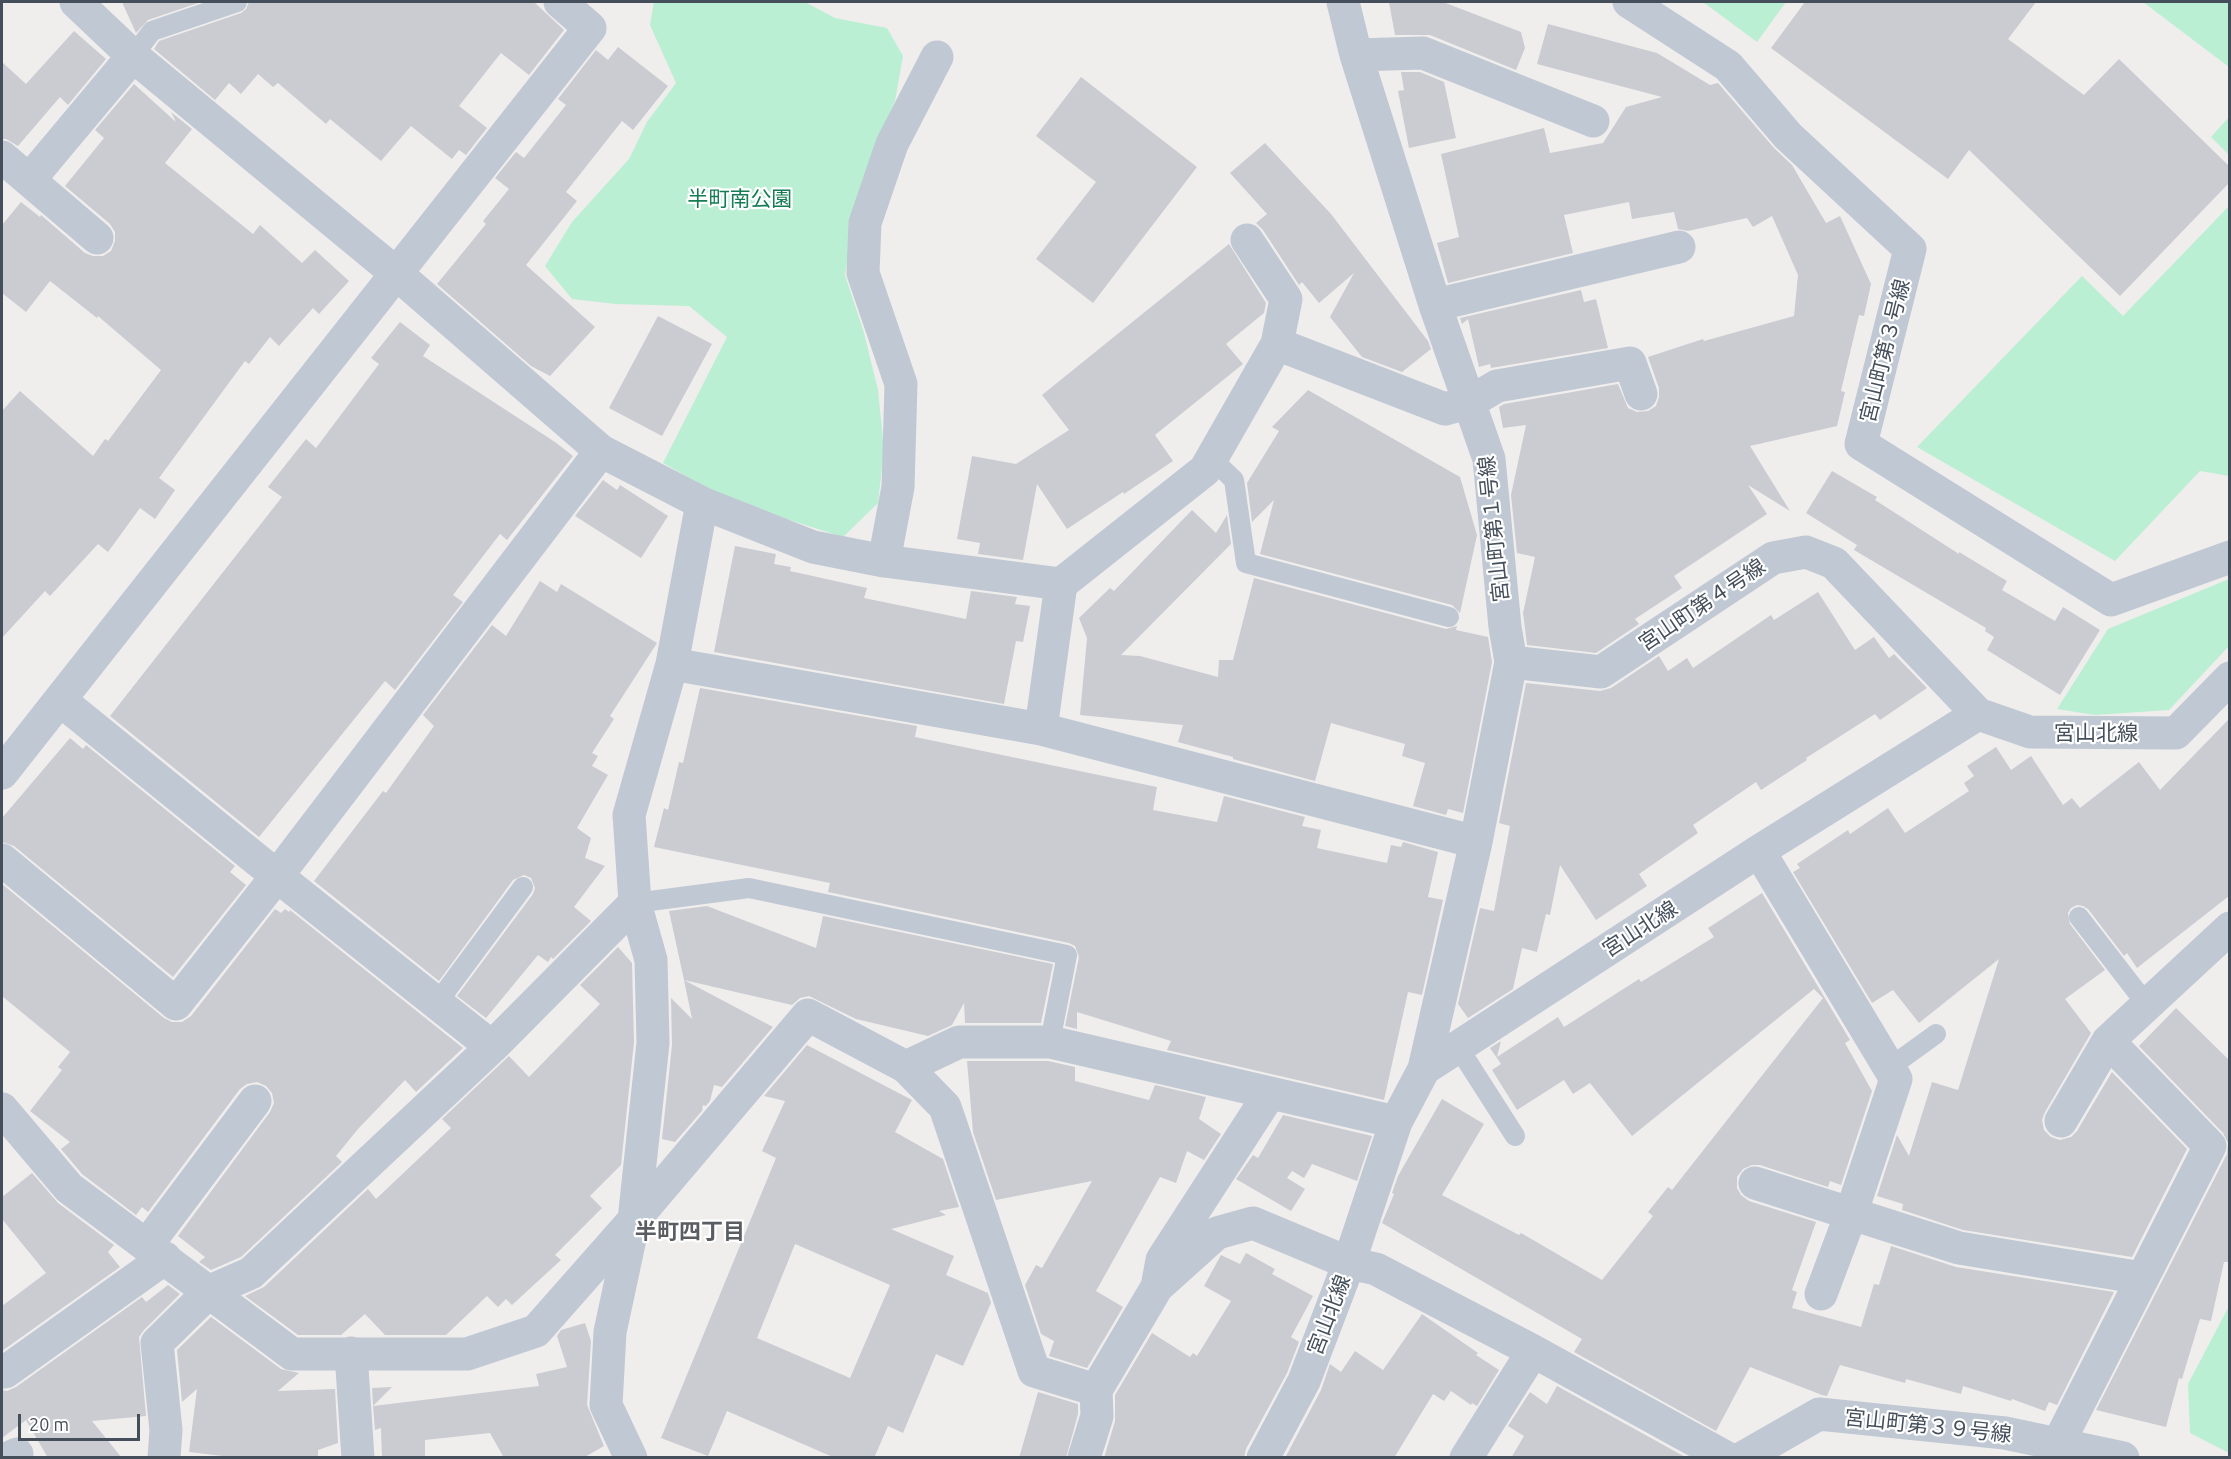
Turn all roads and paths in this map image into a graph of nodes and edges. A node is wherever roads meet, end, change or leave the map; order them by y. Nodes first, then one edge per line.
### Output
1 (76, 2) edge
2 (237, 2) edge
3 (560, 2) edge
4 (1343, 2) edge
5 (1629, 2) edge
6 (1356, 55) junction
7 (133, 56) junction
8 (937, 57) dead end
9 (1593, 121) dead end
10 (2, 157) edge
11 (30, 179) junction
12 (97, 238) dead end
13 (1247, 240) dead end
14 (1679, 247) dead end
15 (397, 274) junction
16 (1435, 305) junction
17 (1276, 344) junction
18 (1641, 394) dead end
19 (1470, 402) junction
20 (600, 451) junction
21 (1212, 459) junction
22 (702, 503) junction
23 (2229, 557) edge
24 (884, 561) junction
25 (1061, 584) junction
26 (1449, 617) dead end
27 (1511, 662) junction
28 (672, 664) junction
29 (2229, 678) edge
30 (60, 700) junction
31 (1978, 714) junction
32 (1041, 729) junction
33 (2, 772) edge
34 (1476, 842) junction
35 (1759, 851) junction
36 (2, 860) edge
37 (277, 876) junction
38 (523, 887) dead end
39 (635, 903) junction
40 (2079, 917) dead end
41 (2229, 928) edge
42 (437, 1003) junction
43 (2147, 1005) junction
44 (1936, 1034) dead end
45 (2108, 1041) junction
46 (1050, 1042) junction
47 (492, 1047) junction
48 (1458, 1047) junction
49 (906, 1067) junction
50 (1425, 1068) junction
51 (1889, 1068) junction
52 (1270, 1093) junction
53 (255, 1101) dead end
54 (2, 1108) edge
55 (1396, 1122) junction
56 (2061, 1122) dead end
57 (1515, 1136) dead end
58 (1755, 1183) dead end
59 (1851, 1214) junction
60 (634, 1220) junction
61 (156, 1252) junction
62 (1348, 1263) junction
63 (2142, 1278) junction
64 (1157, 1287) junction
65 (210, 1291) junction
66 (1821, 1294) dead end
67 (1533, 1351) junction
68 (351, 1353) junction
69 (5, 1372) dead end
70 (1096, 1390) junction
71 (2058, 1444) junction
72 (2002, 1445) edge
73 (164, 1458) edge
74 (358, 1458) edge
75 (631, 1458) edge
76 (1084, 1458) edge
77 (1263, 1458) edge
78 (1466, 1458) edge
79 (1727, 1458) edge
80 (1742, 1458) edge
81 (2123, 1458) edge

1 - 7 street
2 - 7 lane
3 - 15 street
4 - 6 street, 宮山町第１号線
5 - 23 street, 宮山町第３号線
6 - 9 street
6 - 16 street, 宮山町第１号線
7 - 11 street
7 - 15 street
8 - 24 street
10 - 11 street
11 - 12 street
13 - 17 street
14 - 16 street
15 - 20 street
15 - 30 street
16 - 19 street, 宮山町第１号線
17 - 19 street
17 - 21 street
18 - 19 street
19 - 27 street, 宮山町第１号線
20 - 22 street
20 - 37 street
21 - 25 street
21 - 26 lane
22 - 24 street
22 - 28 street
24 - 25 street
25 - 32 street
27 - 31 street, 宮山町第４号線
27 - 34 street, 宮山町第１号線
28 - 32 street
28 - 39 street
29 - 31 street, 宮山北線
30 - 33 street
30 - 37 street
31 - 35 street, 宮山北線
32 - 34 street
34 - 50 street, 宮山町第１号線
35 - 48 street, 宮山北線
35 - 51 street
36 - 37 street
37 - 42 street
38 - 42 lane
39 - 46 lane
39 - 47 street
39 - 60 street
40 - 43 lane
41 - 43 street
42 - 47 street
43 - 45 street
44 - 51 lane
45 - 56 street
45 - 63 street
46 - 49 street
46 - 52 street
47 - 65 street
48 - 50 street, 宮山北線
48 - 57 lane
49 - 60 street
49 - 70 street
50 - 55 street, 宮山北線
51 - 59 street
52 - 55 street
52 - 64 street
53 - 61 street
54 - 61 street
55 - 62 street, 宮山北線
58 - 59 street
59 - 63 street
59 - 66 street
60 - 68 street
60 - 75 street
61 - 65 street
61 - 69 street
62 - 64 street
62 - 67 street
62 - 77 street, 宮山北線
63 - 71 street
64 - 70 street
65 - 68 street
65 - 73 street
67 - 78 street
67 - 79 street
68 - 74 street
70 - 76 street
71 - 72 street, 宮山町第３９号線
71 - 81 street, 宮山町第３９号線
72 - 80 street, 宮山町第３９号線

